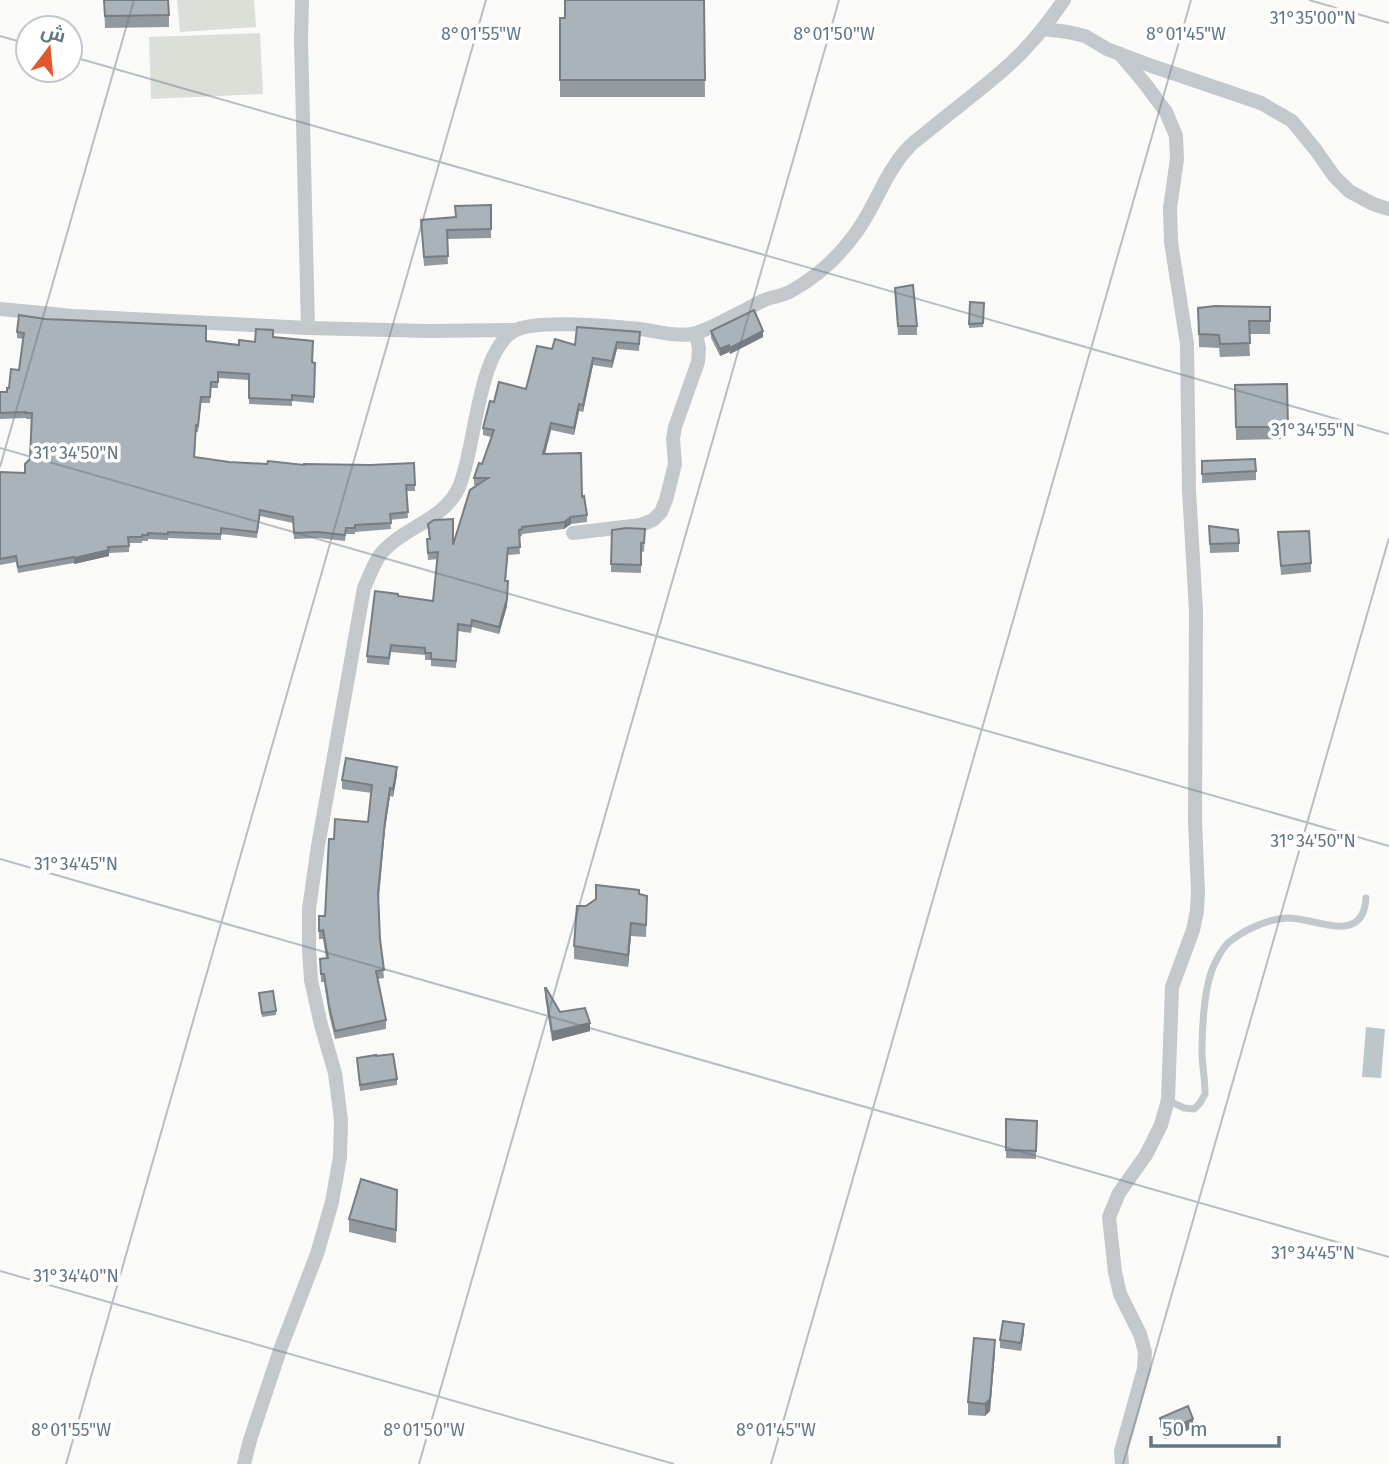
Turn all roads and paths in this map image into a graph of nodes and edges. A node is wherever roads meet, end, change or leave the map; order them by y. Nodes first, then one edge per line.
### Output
1 (302, 0) edge
2 (1064, 0) edge
3 (1044, 29) junction
4 (1120, 54) junction
5 (1389, 209) edge
6 (0, 309) edge
7 (308, 328) junction
8 (514, 330) junction
9 (696, 332) junction
10 (573, 533) dead end
11 (1366, 898) dead end
12 (1168, 1100) junction
13 (244, 1464) edge
14 (1122, 1464) edge

1 - 7 street
2 - 3 street
3 - 4 street
3 - 9 street
4 - 5 street
4 - 12 street
6 - 7 street
7 - 8 street
8 - 9 street
8 - 13 street
9 - 10 street
11 - 12 lane
12 - 14 street

